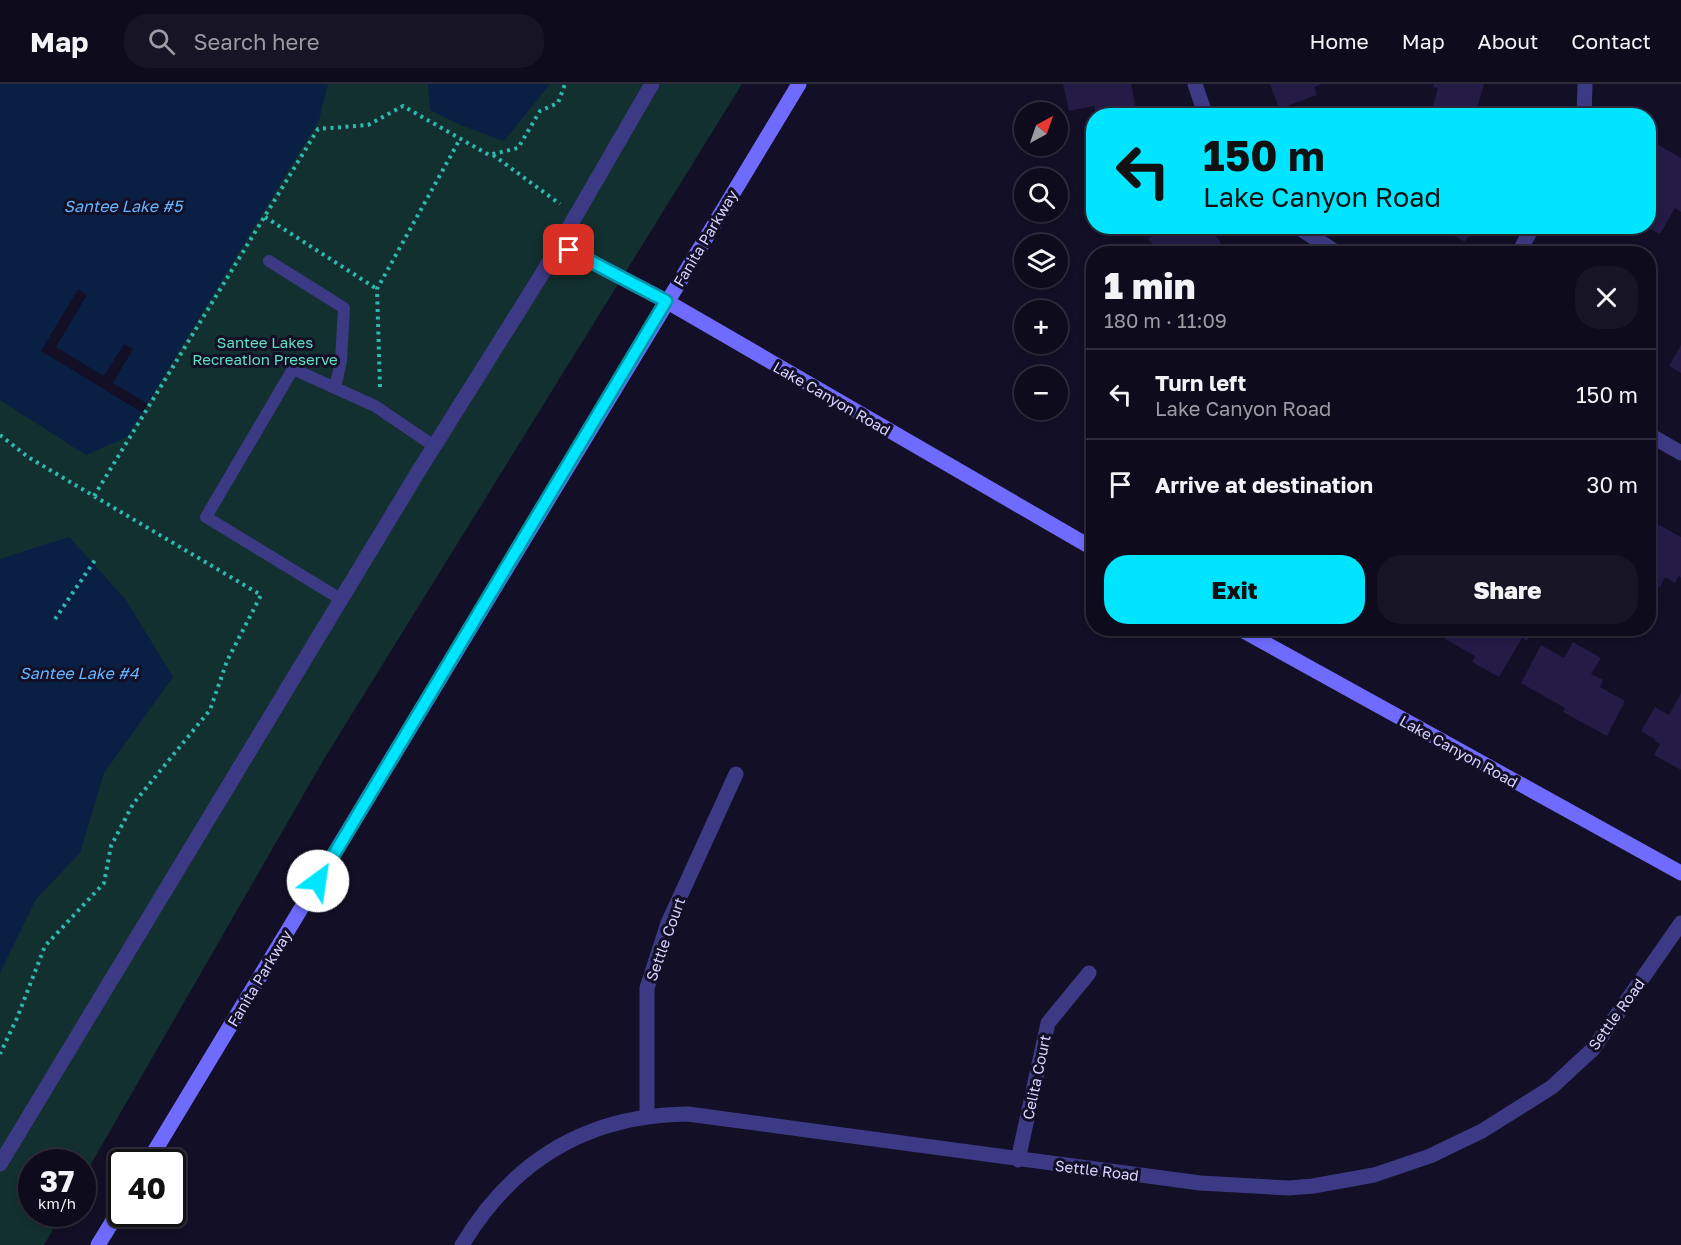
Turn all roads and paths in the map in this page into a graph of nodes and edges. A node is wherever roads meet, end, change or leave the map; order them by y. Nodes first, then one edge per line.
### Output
1 (564, 84) edge
2 (652, 84) edge
3 (798, 84) edge
4 (1195, 84) edge
5 (1585, 84) edge
6 (1203, 108) edge
7 (1584, 108) edge
8 (460, 139) junction
9 (493, 154) junction
10 (576, 215) junction
11 (265, 217) junction
12 (1308, 234) edge
13 (1327, 246) edge
14 (564, 248) junction
15 (269, 261) dead end
16 (377, 289) junction
17 (666, 301) junction
18 (335, 388) junction
19 (380, 393) dead end
20 (0, 435) edge
21 (1656, 439) edge
22 (434, 446) junction
23 (1681, 453) edge
24 (94, 496) junction
25 (1086, 544) edge
26 (95, 560) dead end
27 (342, 600) junction
28 (55, 619) dead end
29 (1252, 636) edge
30 (736, 774) dead end
31 (1681, 873) edge
32 (1681, 922) edge
33 (1089, 973) dead end
34 (0, 1054) edge
35 (647, 1116) junction
36 (156, 1149) edge
37 (1018, 1160) junction
38 (0, 1164) edge
39 (109, 1227) edge
40 (98, 1245) edge
41 (462, 1245) edge

1 - 9 path
2 - 10 street
3 - 17 street, Fanita Parkway
4 - 6 street
5 - 7 street
8 - 9 path
8 - 11 path
8 - 16 path
9 - 10 path
10 - 14 street
11 - 16 path
11 - 24 path
12 - 13 street
14 - 17 street, Lake Canyon Road
14 - 22 street
15 - 18 lane
16 - 19 path
17 - 25 street, Lake Canyon Road
17 - 36 street, Fanita Parkway
18 - 22 lane
18 - 27 lane
20 - 24 path
21 - 23 street
22 - 27 street
24 - 34 path
26 - 28 path
27 - 38 street
29 - 31 street, Lake Canyon Road
30 - 35 street, Settle Court
32 - 37 street, Settle Road
33 - 37 street, Celita Court
35 - 37 street, Settle Road
35 - 41 street, Settle Road
39 - 40 street

